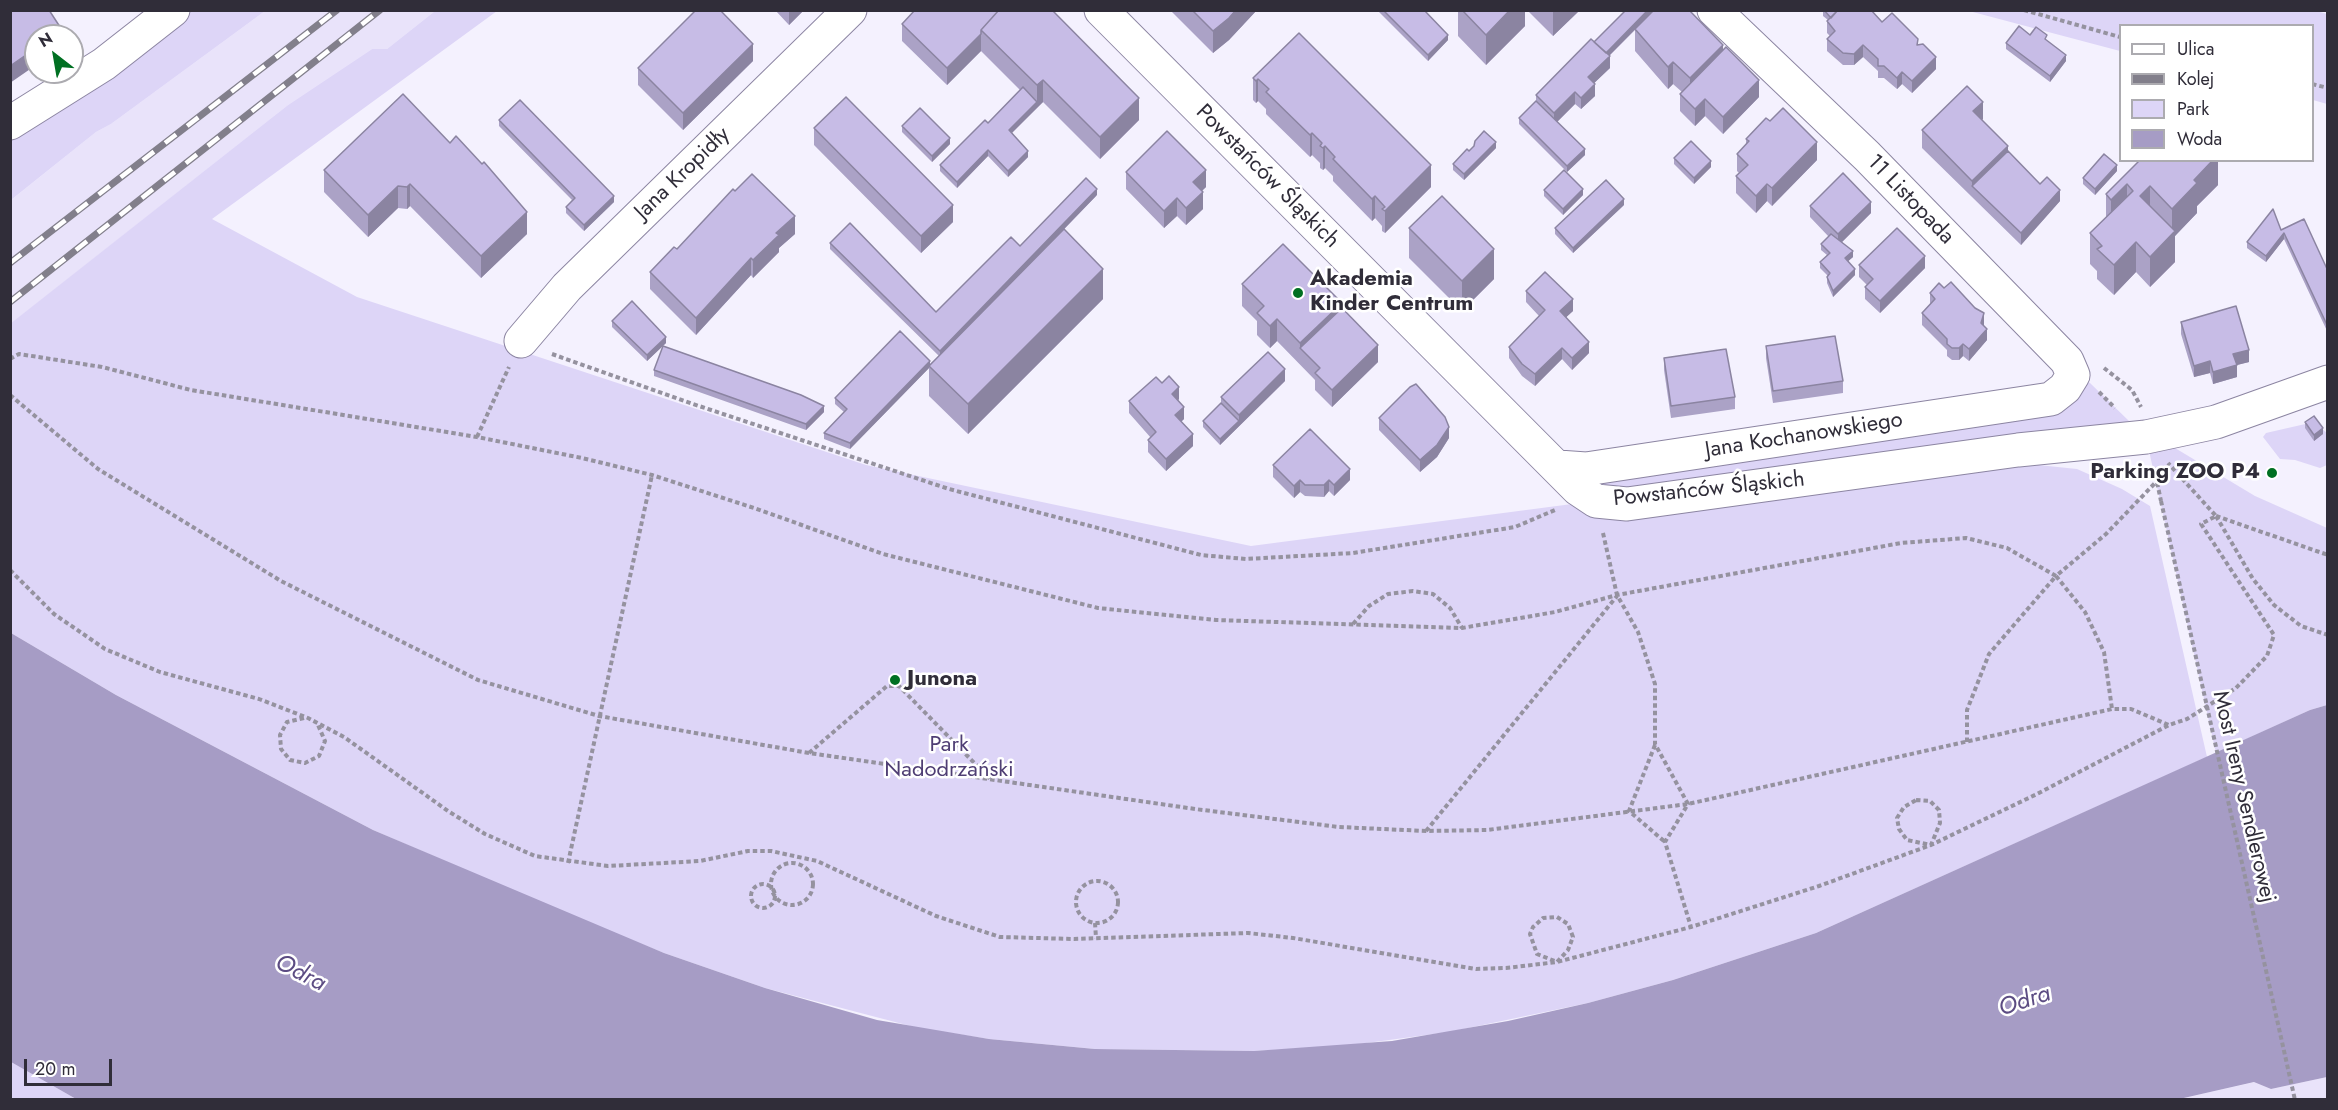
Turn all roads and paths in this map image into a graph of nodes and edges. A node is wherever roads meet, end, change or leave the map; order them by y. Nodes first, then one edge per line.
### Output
1 (173, 10) edge
2 (850, 10) edge
3 (1101, 10) edge
4 (1714, 10) edge
5 (2024, 10) edge
6 (2119, 36) edge
7 (10, 123) edge
8 (521, 341) junction
9 (10, 359) edge
10 (2100, 365) dead end
11 (2328, 382) edge
12 (2096, 388) dead end
13 (10, 395) edge
14 (2051, 399) joint
15 (2120, 412) dead end
16 (477, 437) junction
17 (2146, 438) junction
18 (1558, 466) junction
19 (652, 475) junction
20 (2157, 481) dead end
21 (1591, 498) junction
22 (2161, 501) dead end
23 (2216, 516) junction
24 (2328, 555) edge
25 (10, 570) edge
26 (2056, 576) junction
27 (1617, 595) junction
28 (1353, 625) junction
29 (1462, 628) junction
30 (2328, 635) edge
31 (2112, 709) junction
32 (599, 716) junction
33 (308, 718) junction
34 (316, 722) junction
35 (2169, 725) junction
36 (1967, 742) junction
37 (1655, 744) junction
38 (809, 753) junction
39 (990, 779) junction
40 (1688, 804) junction
41 (1629, 811) junction
42 (1426, 831) junction
43 (1665, 842) junction
44 (1931, 845) junction
45 (799, 857) junction
46 (568, 863) junction
47 (798, 863) junction
48 (771, 886) junction
49 (775, 896) junction
50 (1095, 923) junction
51 (1691, 927) junction
52 (1096, 938) junction
53 (1557, 962) junction
54 (2295, 1100) edge

1 - 7 street
2 - 8 street, Jana Kropidły
3 - 18 street, Powstańców Śląskich
4 - 14 street, 11 Listopada
5 - 6 path
8 - 16 path
8 - 21 path
9 - 16 path
10 - 17 path
11 - 17 street, Powstańców Śląskich
12 - 15 path
13 - 32 path
14 - 18 street, Jana Kochanowskiego
16 - 19 path
17 - 21 street, Powstańców Śląskich
17 - 23 path
18 - 21 street, Powstańców Śląskich
19 - 28 path
19 - 32 path
20 - 26 path
21 - 27 path
22 - 54 path, Most Ireny Sendlerowej, bridge
23 - 24 path
23 - 30 path
23 - 35 path
25 - 33 path
26 - 27 path
26 - 31 path
26 - 36 path
27 - 29 path
27 - 37 path
27 - 42 path
28 - 29 path
28 - 29 path
31 - 35 path
31 - 36 path
32 - 38 path
32 - 46 path
33 - 34 path
33 - 34 path
34 - 46 path
35 - 44 path
36 - 40 path
37 - 40 path
37 - 41 path
38 - 39 path
38 - 39 path
39 - 42 path
40 - 41 path
40 - 43 path
41 - 42 path
41 - 43 path
43 - 51 path
44 - 44 path
44 - 51 path
45 - 46 path
45 - 47 path
45 - 52 path
47 - 48 path
47 - 49 path
48 - 49 path
48 - 49 path
50 - 50 path
50 - 52 path
51 - 53 path
52 - 53 path
53 - 53 path

